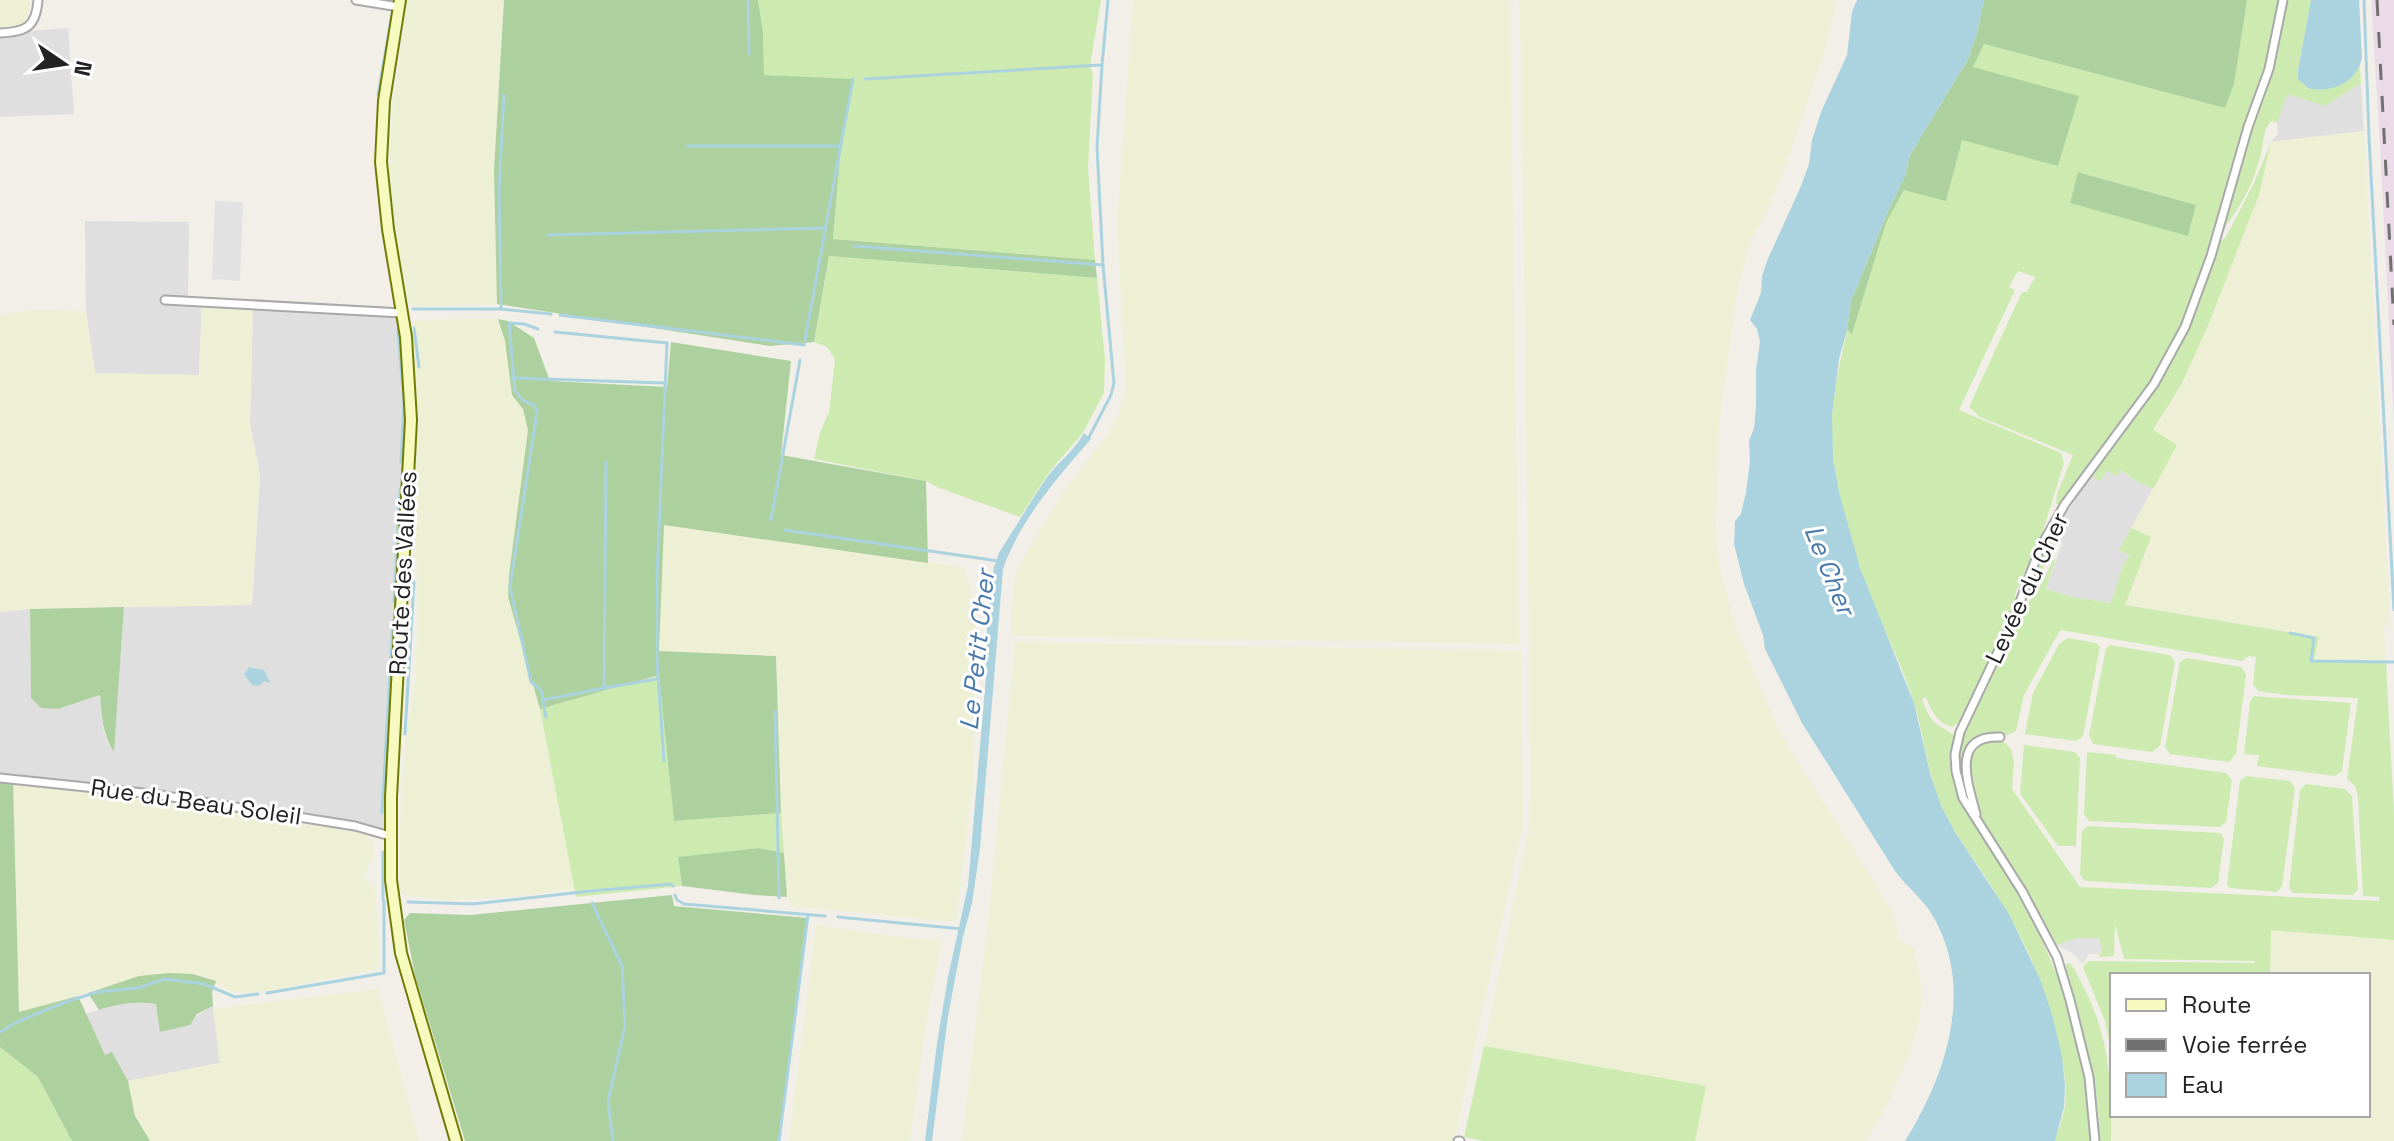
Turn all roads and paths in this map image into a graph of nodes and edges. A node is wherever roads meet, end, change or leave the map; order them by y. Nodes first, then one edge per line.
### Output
1 (38, 0) edge
2 (356, 0) edge
3 (2283, 0) edge
4 (400, 4) edge
5 (0, 33) edge
6 (165, 300) dead end
7 (402, 313) junction
8 (2000, 737) dead end
9 (1966, 769) junction
10 (1956, 771) junction
11 (0, 778) edge
12 (1977, 820) junction
13 (390, 836) junction
14 (456, 1141) edge
15 (2095, 1141) edge

1 - 5 street
2 - 4 street
3 - 10 street, Levée du Cher
4 - 7 main road, Route des Vallées
6 - 7 street
7 - 13 main road, Route des Vallées
8 - 9 street
9 - 10 street
9 - 12 street
10 - 12 street, Levée du Cher
11 - 13 street, Rue du Beau Soleil
12 - 15 street, Levée du Cher
13 - 14 main road, Route des Vallées

